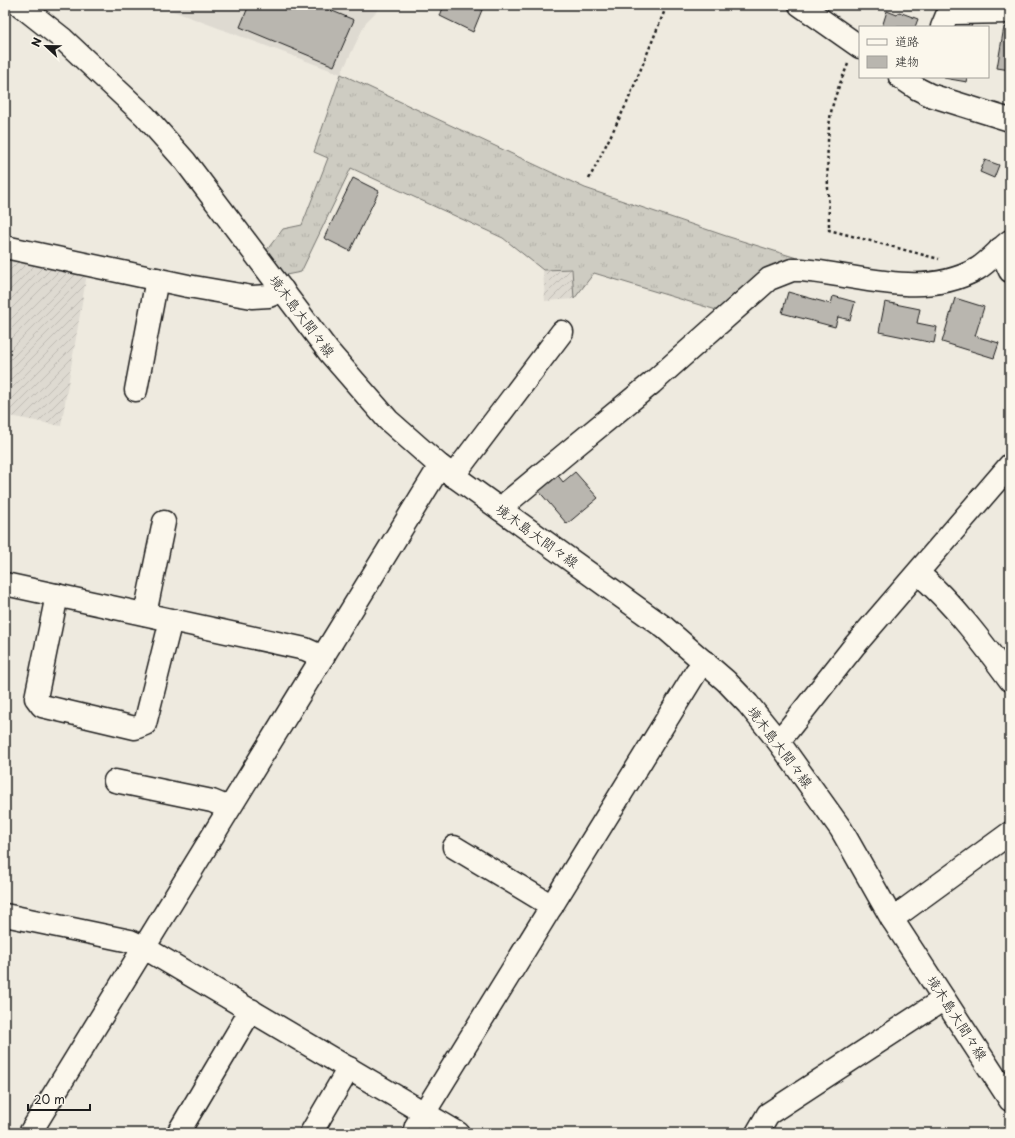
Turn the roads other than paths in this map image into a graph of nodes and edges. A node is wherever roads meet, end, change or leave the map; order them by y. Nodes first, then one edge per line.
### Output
1 (20, 5) edge
2 (800, 5) edge
3 (1010, 12) edge
4 (942, 26) edge
5 (859, 47) edge
6 (902, 78) edge
7 (932, 86) edge
8 (1010, 120) edge
9 (1005, 245) edge
10 (5, 247) edge
11 (1010, 271) edge
12 (157, 279) junction
13 (283, 290) junction
14 (562, 332) dead end
15 (136, 390) dead end
16 (1010, 465) edge
17 (446, 471) junction
18 (501, 510) junction
19 (164, 522) dead end
20 (918, 573) junction
21 (5, 584) edge
22 (57, 595) junction
23 (145, 614) junction
24 (171, 620) junction
25 (323, 657) junction
26 (705, 662) junction
27 (1010, 680) edge
28 (778, 741) junction
29 (115, 781) dead end
30 (230, 808) junction
31 (1010, 833) edge
32 (454, 847) dead end
33 (552, 906) junction
34 (5, 915) edge
35 (892, 919) junction
36 (143, 947) junction
37 (944, 999) junction
38 (251, 1010) junction
39 (349, 1068) junction
40 (1010, 1100) edge
41 (425, 1113) junction
42 (30, 1133) edge
43 (178, 1133) edge
44 (311, 1133) edge
45 (414, 1133) edge
46 (458, 1133) edge
47 (757, 1133) edge

1 - 13 street, 境木島大間々線
2 - 5 street
3 - 4 street
6 - 7 street
7 - 8 street
9 - 11 street
9 - 18 street
10 - 12 street
12 - 13 street
12 - 15 street
13 - 17 street, 境木島大間々線
14 - 17 street
16 - 20 street
17 - 18 street, 境木島大間々線
17 - 25 street
18 - 26 street, 境木島大間々線
19 - 23 street
20 - 27 street
20 - 28 street
21 - 22 street
22 - 23 street
22 - 24 street
23 - 24 street
24 - 25 street
25 - 30 street
26 - 28 street, 境木島大間々線
26 - 33 street
28 - 35 street, 境木島大間々線
29 - 30 street
30 - 36 street
31 - 35 street
32 - 33 street
33 - 41 street
34 - 36 street
35 - 37 street, 境木島大間々線
36 - 38 street
36 - 42 street
37 - 40 street, 境木島大間々線
37 - 47 street
38 - 39 street
38 - 43 street
39 - 41 street
39 - 44 street
41 - 45 street
41 - 46 street

